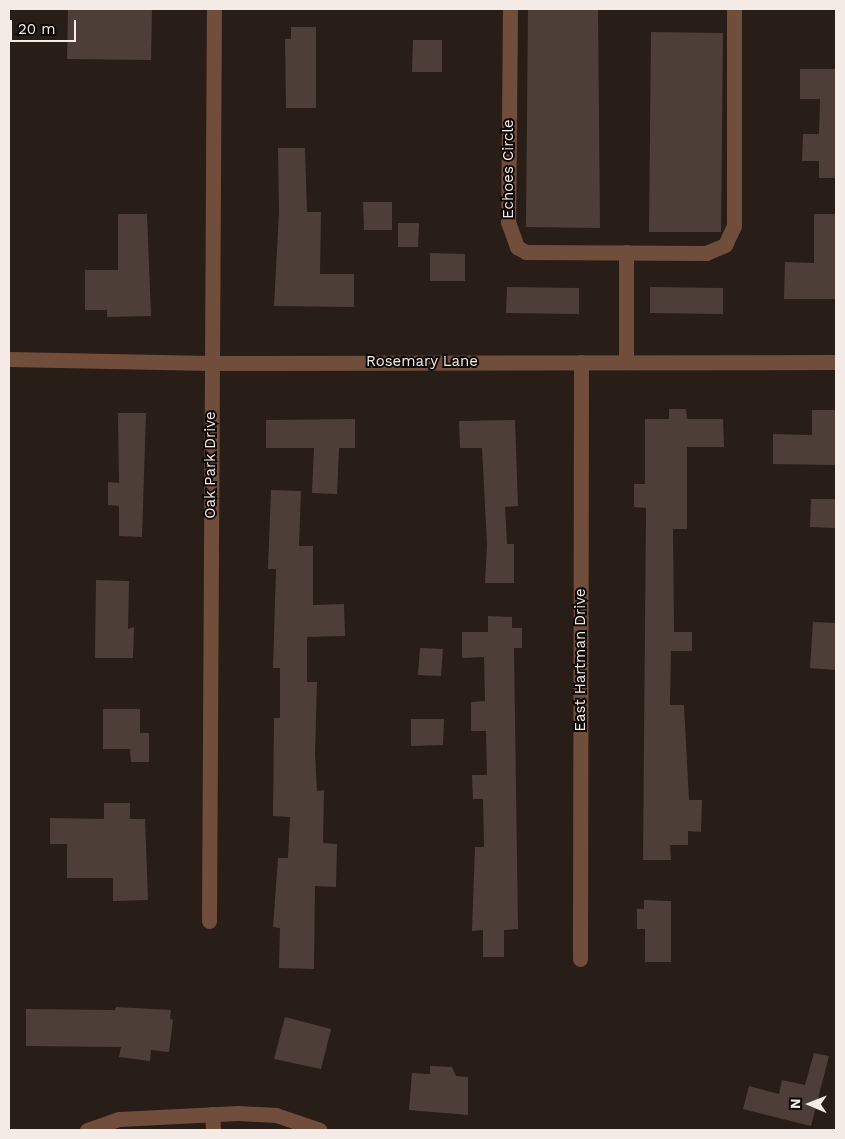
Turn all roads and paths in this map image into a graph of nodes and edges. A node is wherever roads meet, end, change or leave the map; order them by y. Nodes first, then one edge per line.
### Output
1 (214, 9) edge
2 (510, 9) edge
3 (734, 9) edge
4 (626, 252) junction
5 (9, 360) edge
6 (581, 362) junction
7 (626, 362) junction
8 (836, 362) edge
9 (212, 363) junction
10 (209, 921) dead end
11 (580, 959) dead end
12 (212, 1114) junction
13 (87, 1130) edge
14 (213, 1130) edge
15 (320, 1130) edge

1 - 9 street, Oak Park Drive
2 - 4 street, Echoes Circle
3 - 4 street, Echoes Circle
4 - 7 street
5 - 9 street, Rosemary Lane
6 - 7 street, Rosemary Lane
6 - 9 street, Rosemary Lane
6 - 11 street, East Hartman Drive
7 - 8 street, Rosemary Lane
9 - 10 street, Oak Park Drive
12 - 13 street
12 - 14 street
12 - 15 street

